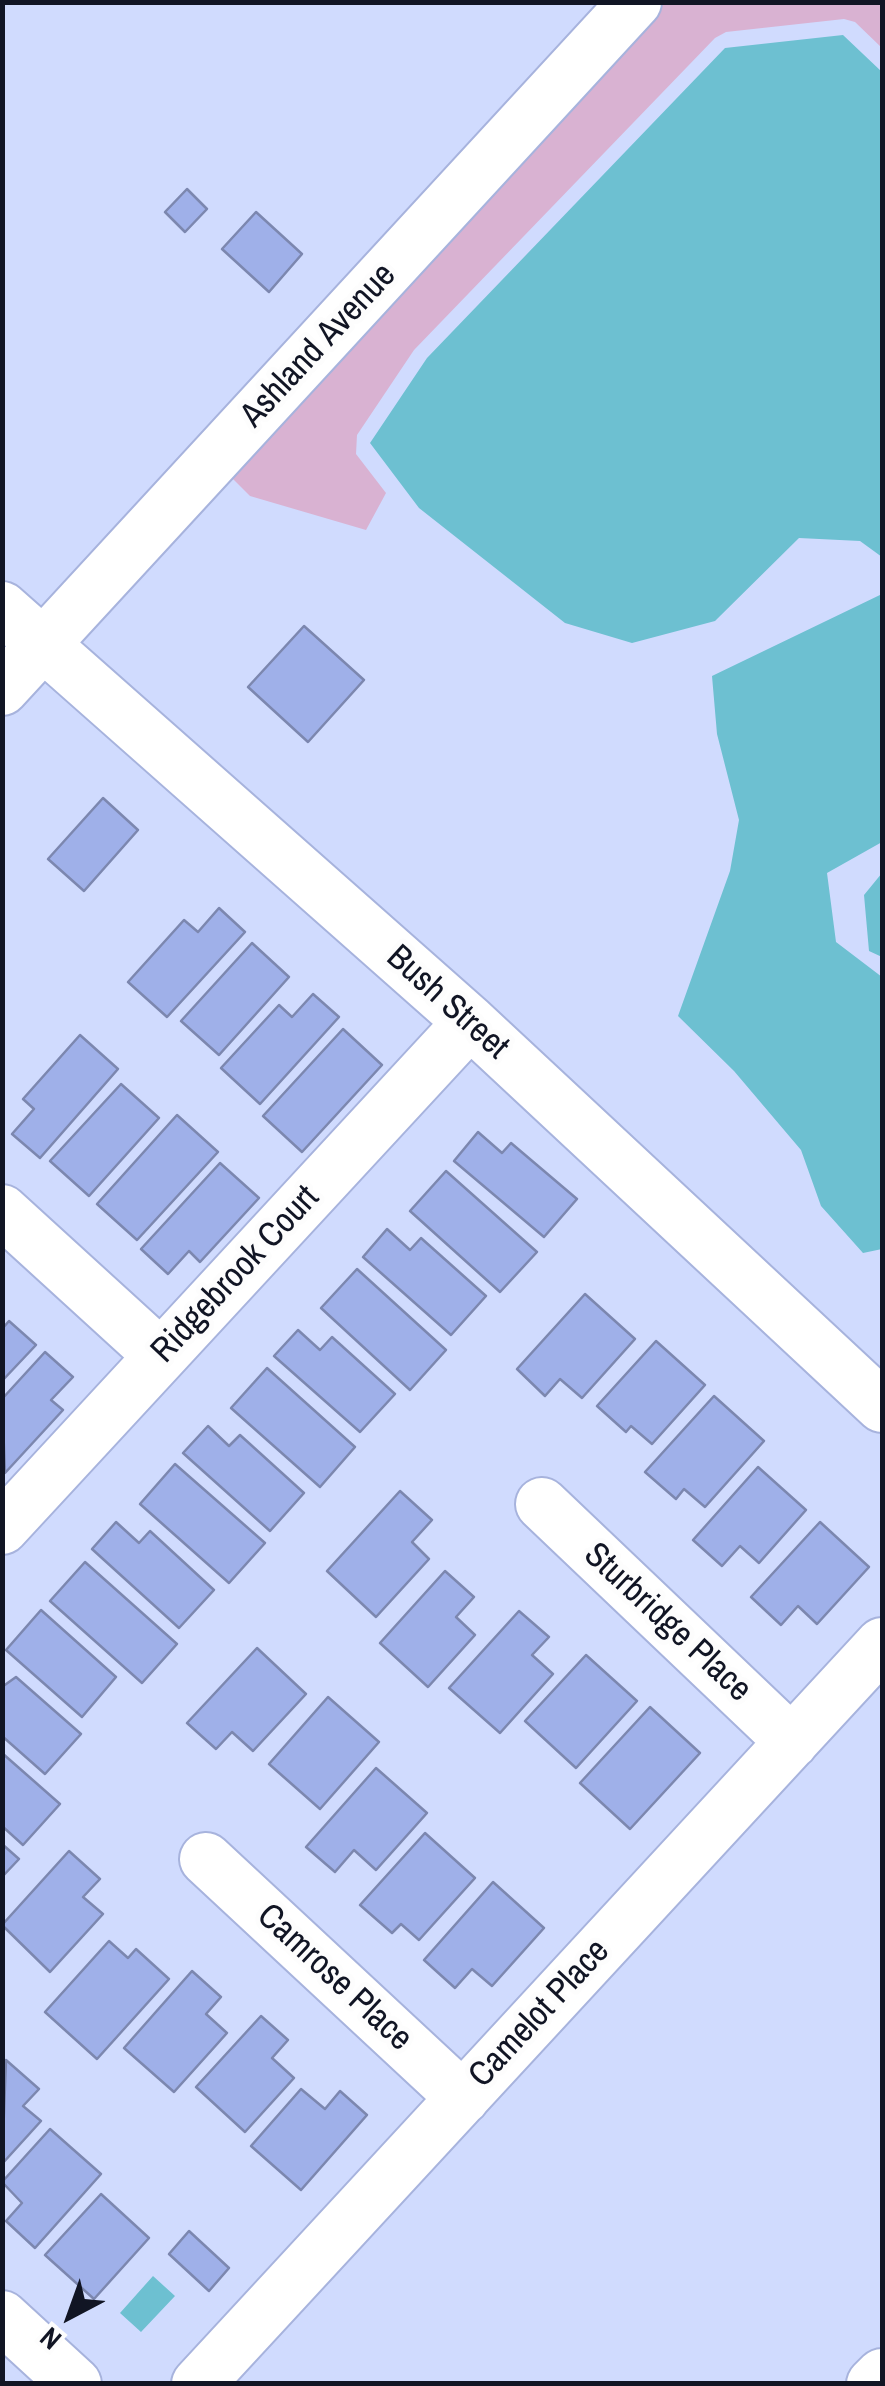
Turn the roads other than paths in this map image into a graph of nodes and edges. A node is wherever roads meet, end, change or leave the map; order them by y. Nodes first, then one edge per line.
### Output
1 (636, 2) edge
2 (2, 608) edge
3 (44, 645) junction
4 (2, 690) edge
5 (470, 1022) junction
6 (2, 1212) edge
7 (161, 1356) junction
8 (882, 1406) edge
9 (542, 1504) dead end
10 (2, 1528) edge
11 (882, 1644) edge
12 (792, 1742) junction
13 (206, 1859) dead end
14 (463, 2098) junction
15 (2, 2317) edge
16 (882, 2375) edge
17 (75, 2384) edge
18 (198, 2384) edge
19 (873, 2384) edge

1 - 3 street, Ashland Avenue
2 - 3 street, Bush Street
3 - 4 street, Ashland Avenue
3 - 5 street, Bush Street
5 - 7 street, Ridgebrook Court
5 - 8 street, Bush Street
6 - 7 street
7 - 10 street, Ridgebrook Court
9 - 12 street, Sturbridge Place
11 - 12 street, Camelot Place
12 - 14 street, Camelot Place
13 - 14 street, Camrose Place
14 - 18 street, Camelot Place
15 - 17 street
16 - 19 street

